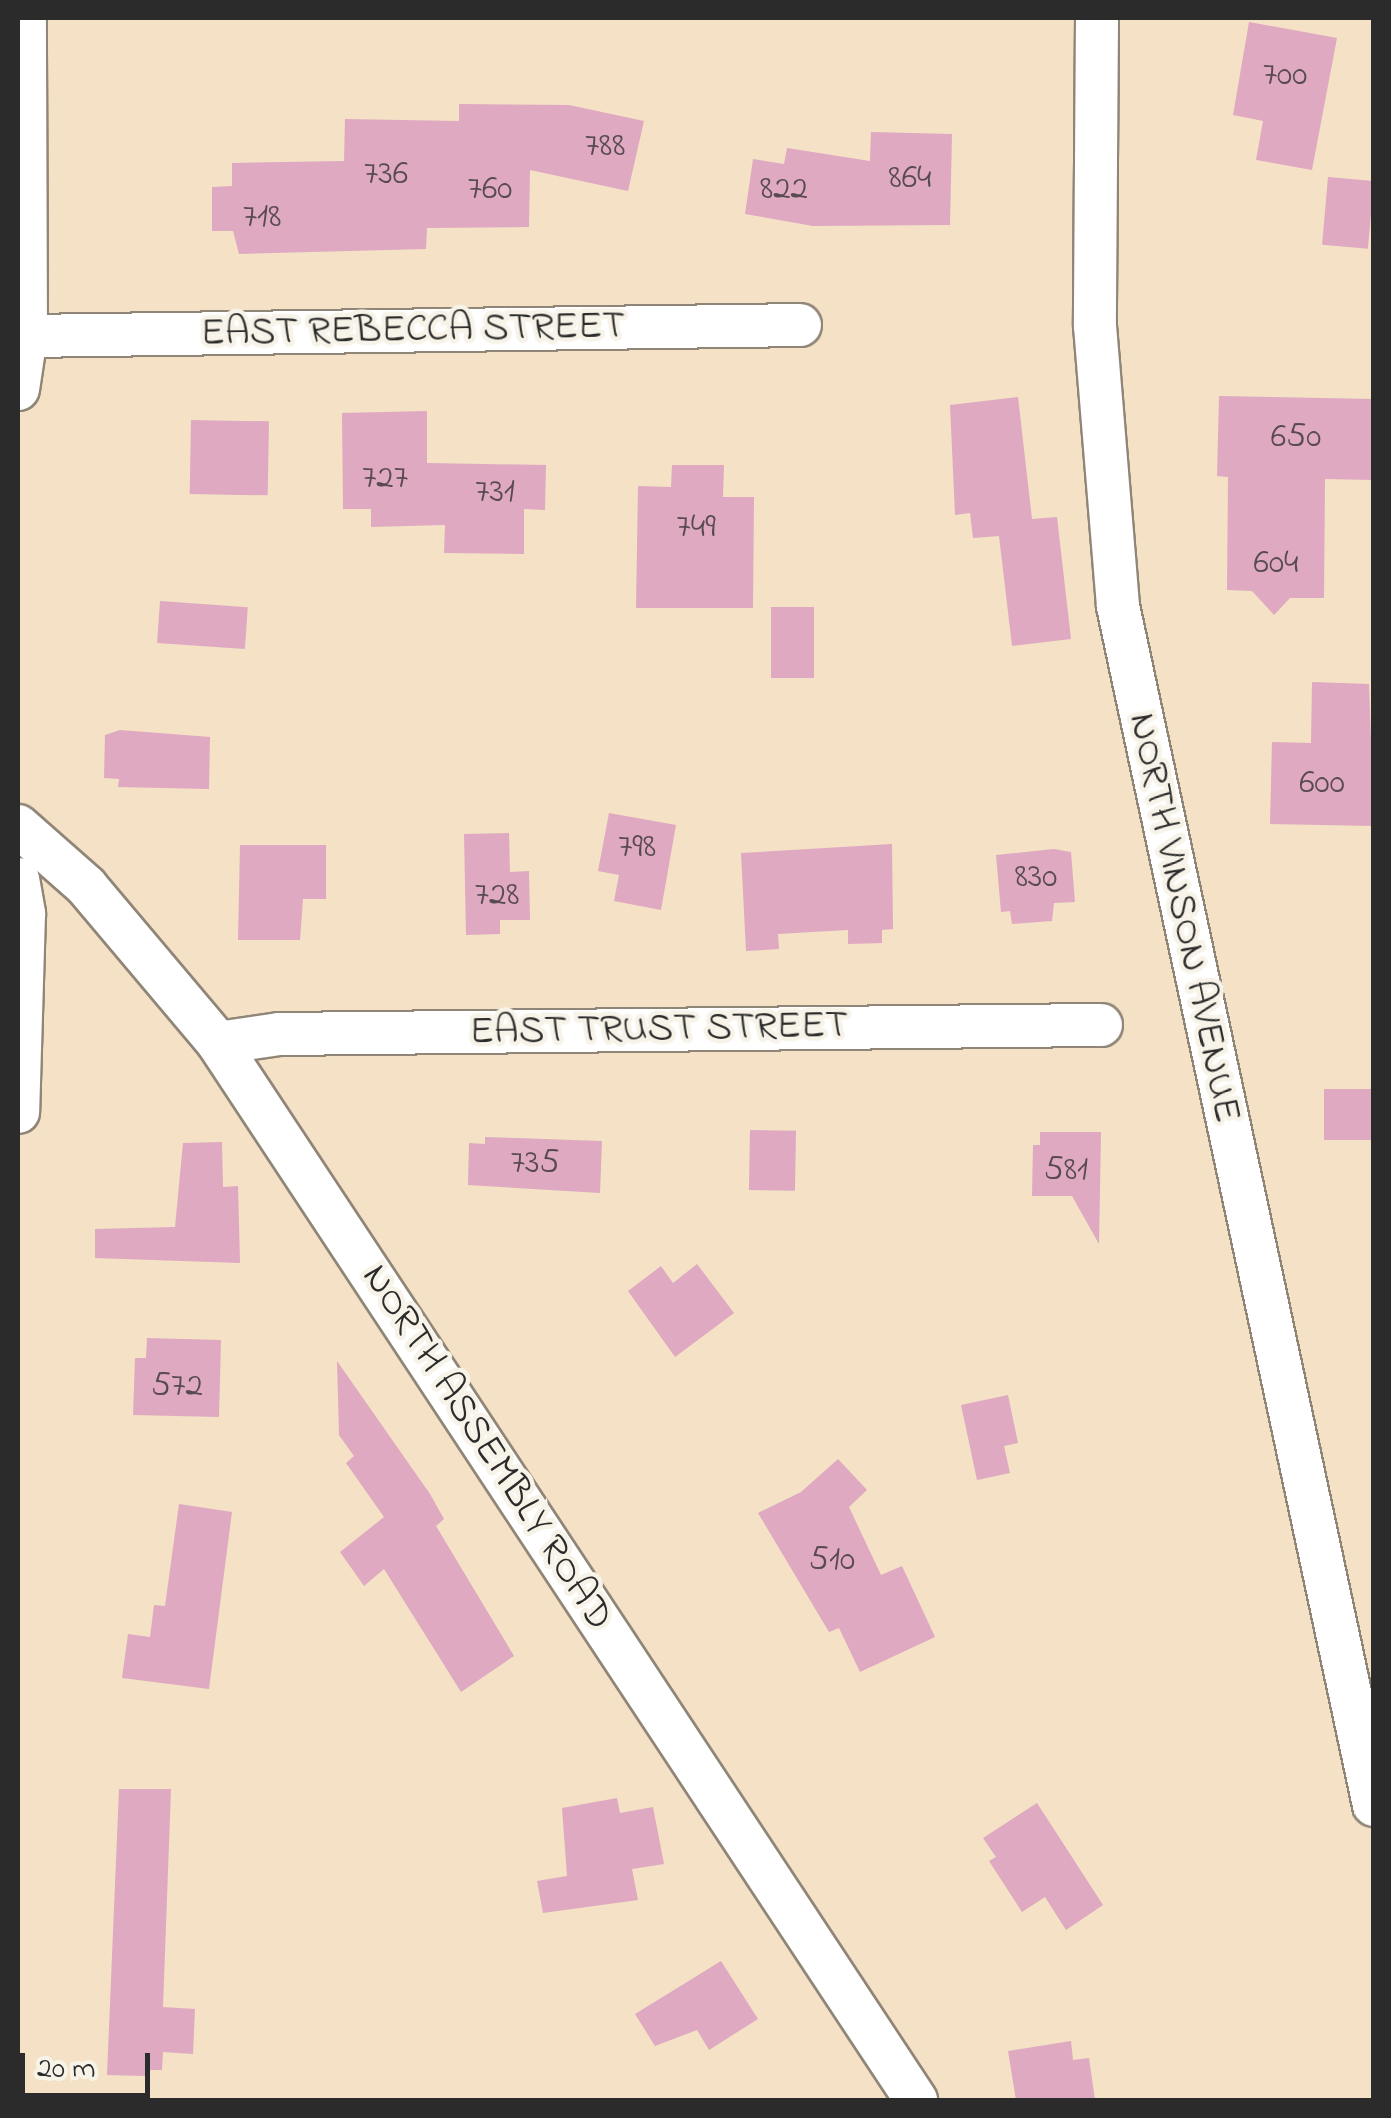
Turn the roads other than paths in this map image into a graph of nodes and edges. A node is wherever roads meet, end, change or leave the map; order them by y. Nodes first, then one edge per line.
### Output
1 (25, 18) edge
2 (1097, 18) edge
3 (800, 325) dead end
4 (26, 336) junction
5 (18, 389) edge
6 (18, 826) edge
7 (18, 879) edge
8 (1101, 1025) dead end
9 (218, 1042) junction
10 (18, 1112) edge
11 (1374, 1805) edge
12 (916, 2100) edge

1 - 4 street
2 - 11 street, NORTH VINSON AVENUE
3 - 4 street, EAST REBECCA STREET
4 - 5 street
6 - 9 street, NORTH ASSEMBLY ROAD
7 - 10 street
8 - 9 street, EAST TRUST STREET
9 - 12 street, NORTH ASSEMBLY ROAD

